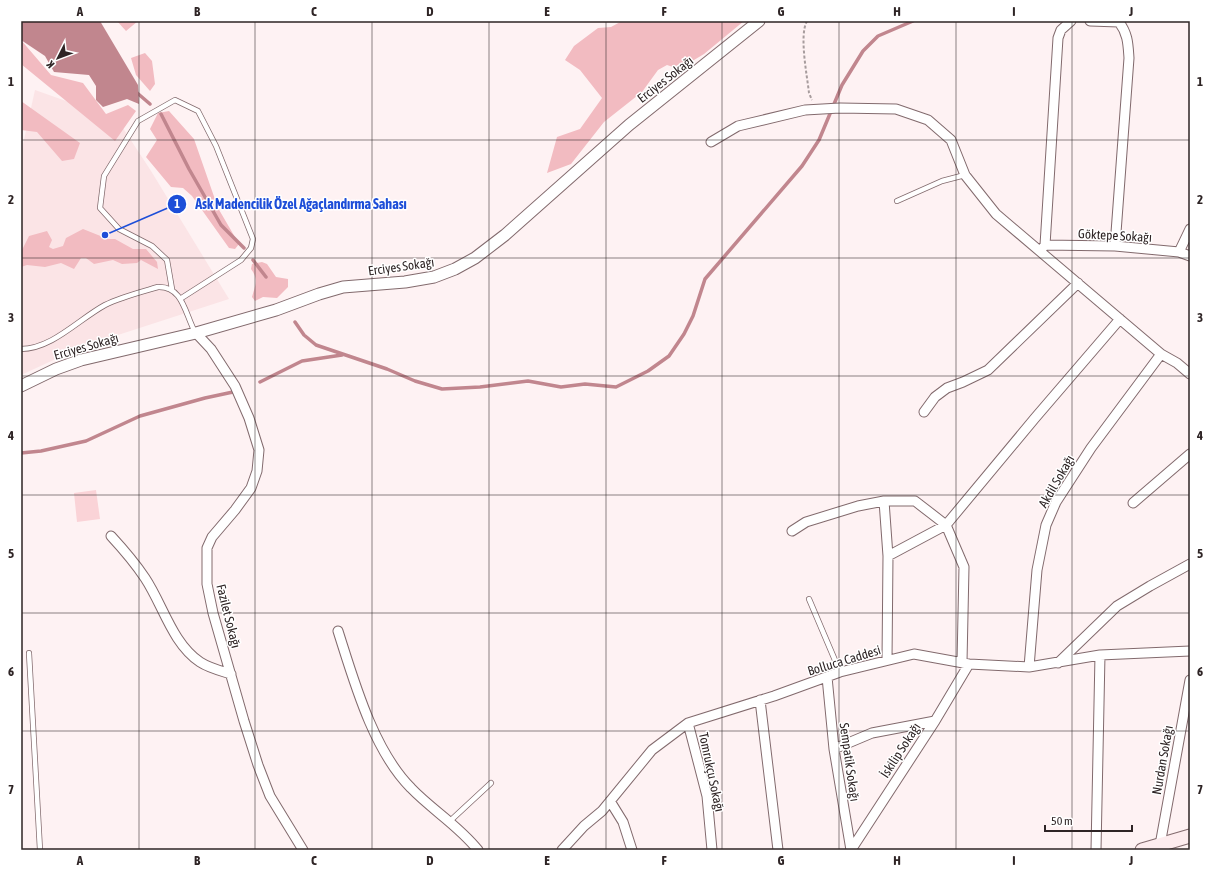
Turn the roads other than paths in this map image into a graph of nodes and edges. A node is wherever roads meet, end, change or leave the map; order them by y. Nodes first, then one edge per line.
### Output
1 (759, 21) edge
2 (1071, 21) edge
3 (1090, 21) edge
4 (711, 142) dead end
5 (965, 175) junction
6 (897, 201) dead end
7 (1190, 230) edge
8 (1115, 246) junction
9 (1043, 248) junction
10 (1179, 252) junction
11 (1190, 256) edge
12 (1078, 283) junction
13 (172, 289) junction
14 (180, 299) junction
15 (1120, 319) junction
16 (196, 333) junction
17 (21, 349) edge
18 (1161, 354) junction
19 (1190, 374) edge
20 (21, 386) edge
21 (924, 412) dead end
22 (1190, 454) edge
23 (884, 501) junction
24 (1133, 503) dead end
25 (946, 525) junction
26 (792, 531) dead end
27 (110, 536) dead end
28 (888, 556) junction
29 (1190, 564) edge
30 (809, 599) dead end
31 (338, 631) dead end
32 (1190, 651) edge
33 (29, 653) dead end
34 (1100, 655) junction
35 (887, 660) junction
36 (966, 663) junction
37 (1057, 663) junction
38 (1029, 667) junction
39 (840, 672) junction
40 (231, 674) junction
41 (827, 676) junction
42 (1190, 680) edge
43 (760, 700) junction
44 (934, 721) junction
45 (688, 723) junction
46 (834, 749) junction
47 (491, 783) dead end
48 (610, 801) junction
49 (450, 821) junction
50 (1190, 836) edge
51 (1160, 845) junction
52 (40, 850) edge
53 (303, 850) edge
54 (478, 850) edge
55 (562, 850) edge
56 (632, 850) edge
57 (712, 850) edge
58 (778, 850) edge
59 (851, 850) edge
60 (1096, 850) edge
61 (1142, 850) edge

1 - 16 street, Erciyes Sokağı
2 - 9 street
3 - 8 street
4 - 5 street
5 - 6 lane
5 - 9 street
7 - 10 street
8 - 9 street, Göktepe Sokağı
8 - 10 street, Göktepe Sokağı
9 - 12 street
10 - 11 street, Göktepe Sokağı
12 - 15 street
12 - 21 street
13 - 14 lane
13 - 14 lane
13 - 17 lane
14 - 16 lane
15 - 18 street
15 - 25 street
16 - 20 street, Erciyes Sokağı
16 - 40 street, Fazilet Sokağı
18 - 19 street
18 - 38 street, Akdil Sokağı
22 - 24 street
23 - 25 street
23 - 26 street
23 - 28 street
25 - 28 street
25 - 36 street
27 - 40 street
28 - 35 street
29 - 37 street
30 - 39 lane
31 - 49 street
32 - 34 street, Bolluca Caddesi
33 - 52 lane
34 - 37 street, Bolluca Caddesi
34 - 60 street
35 - 36 street, Bolluca Caddesi
35 - 39 street, Bolluca Caddesi
36 - 38 street, Bolluca Caddesi
36 - 44 street, İskilip Sokağı
37 - 38 street, Bolluca Caddesi
39 - 41 street, Bolluca Caddesi
40 - 53 street, Fazilet Sokağı
41 - 43 street, Bolluca Caddesi
41 - 46 street, Sempatik Sokağı
42 - 51 street, Nurdan Sokağı
43 - 45 street, Bolluca Caddesi
43 - 58 street
44 - 46 street
44 - 59 street, İskilip Sokağı
45 - 48 street, Bolluca Caddesi
45 - 57 street, Tomrukçu Sokağı
46 - 59 street, Sempatik Sokağı
47 - 49 lane
48 - 55 street, Bolluca Caddesi
48 - 56 street
49 - 54 street
50 - 51 main road
51 - 61 main road

